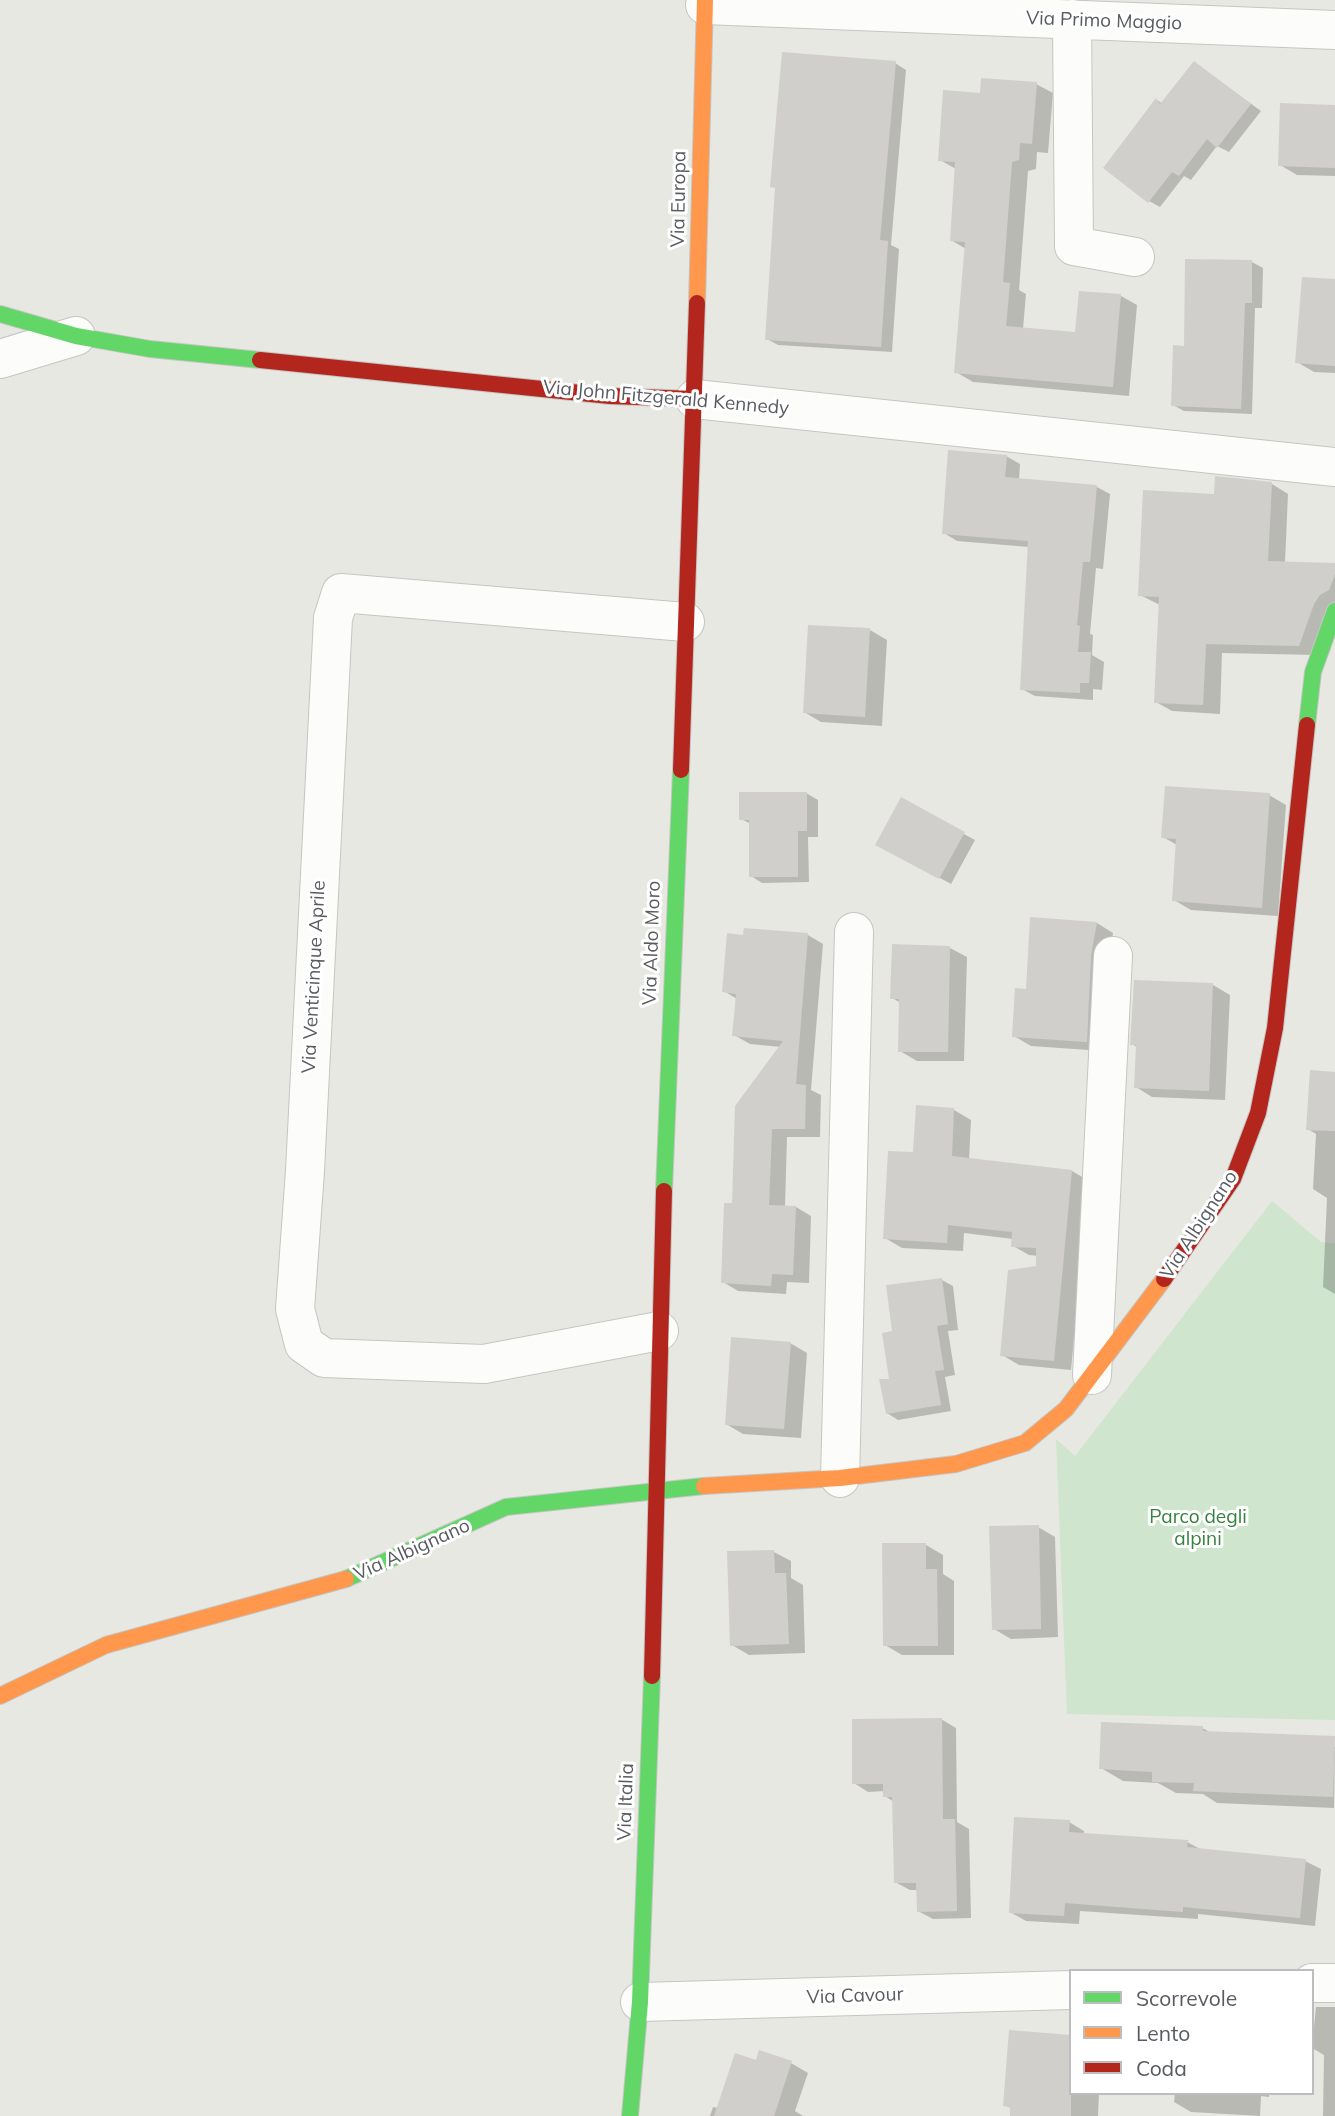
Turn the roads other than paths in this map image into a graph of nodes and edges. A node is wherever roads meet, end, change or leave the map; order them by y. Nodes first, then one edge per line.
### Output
1 (705, 2) edge
2 (1201, 12) edge
3 (1072, 19) junction
4 (1335, 30) edge
5 (1135, 257) dead end
6 (0, 314) edge
7 (76, 336) junction
8 (0, 359) edge
9 (695, 398) junction
10 (1335, 467) edge
11 (1335, 611) edge
12 (685, 622) junction
13 (854, 932) dead end
14 (1112, 956) dead end
15 (659, 1331) junction
16 (1093, 1375) junction
17 (840, 1478) junction
18 (659, 1489) junction
19 (0, 1696) edge
20 (1314, 1983) edge
21 (1335, 1983) edge
22 (1069, 1990) edge
23 (640, 2001) junction
24 (630, 2116) edge

1 - 3 street, Via Primo Maggio
1 - 9 street, Via Europa
2 - 3 street, Via Primo Maggio
2 - 4 street, Via Primo Maggio
3 - 5 street
6 - 7 street, Via John Fitzgerald Kennedy
7 - 8 street
7 - 9 street, Via John Fitzgerald Kennedy
9 - 10 street, Via John Fitzgerald Kennedy
9 - 12 street, Via Aldo Moro
11 - 16 street, Via Albignano
12 - 15 street, Via Aldo Moro
12 - 15 street, Via Venticinque Aprile
13 - 17 street
14 - 16 street
15 - 18 street, Via Aldo Moro
16 - 17 street, Via Albignano
17 - 18 street, Via Albignano
18 - 19 street, Via Albignano
18 - 23 street, Via Italia
20 - 21 street
22 - 23 street, Via Cavour
23 - 24 street, Via Italia

